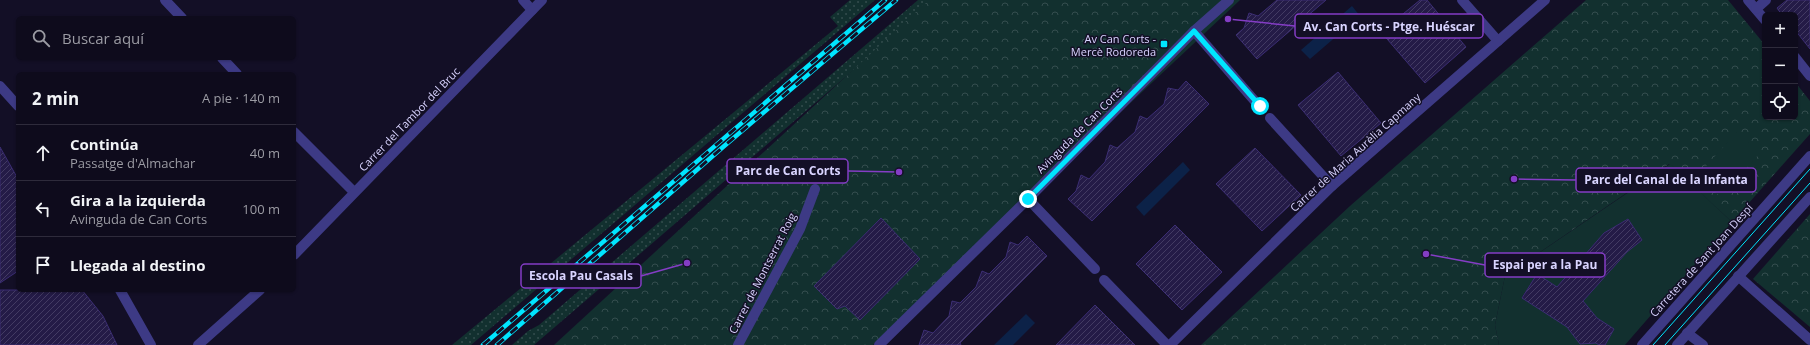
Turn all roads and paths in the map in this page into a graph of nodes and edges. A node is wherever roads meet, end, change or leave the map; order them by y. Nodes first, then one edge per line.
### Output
1 (165, 0) edge
2 (523, 0) edge
3 (542, 0) edge
4 (1229, 0) edge
5 (1462, 0) edge
6 (1544, 0) edge
7 (1748, 0) edge
8 (1766, 0) edge
9 (1756, 9) junction
10 (532, 10) junction
11 (180, 16) edge
12 (1762, 16) edge
13 (1194, 31) junction
14 (1498, 41) junction
15 (224, 60) edge
16 (1798, 61) edge
17 (235, 72) edge
18 (1810, 76) edge
19 (0, 86) edge
20 (16, 104) edge
21 (1260, 106) dead end
22 (1270, 118) dead end
23 (296, 134) edge
24 (1810, 156) edge
25 (1332, 186) junction
26 (815, 189) dead end
27 (354, 192) junction
28 (1810, 197) edge
29 (1028, 199) junction
30 (296, 253) edge
31 (1095, 270) dead end
32 (1738, 276) junction
33 (1104, 280) dead end
34 (121, 292) edge
35 (258, 292) edge
36 (1687, 333) junction
37 (1810, 340) edge
38 (151, 345) edge
39 (198, 345) edge
40 (738, 345) edge
41 (879, 345) edge
42 (1167, 345) edge
43 (1170, 345) edge
44 (1642, 345) edge
45 (1677, 345) edge
46 (1702, 345) edge

1 - 11 street
2 - 10 street
3 - 10 street, Carrer del Tambor del Bruc
4 - 13 street, Avinguda de Can Corts
5 - 14 street
6 - 14 street, Carrer de Maria Aurèlia Capmany
7 - 9 street
8 - 9 street
9 - 12 street
10 - 27 street, Carrer del Tambor del Bruc
13 - 21 street
13 - 29 street, Avinguda de Can Corts
14 - 25 street, Carrer de Maria Aurèlia Capmany
15 - 17 street
16 - 18 street
19 - 20 street
22 - 25 street
23 - 27 street
24 - 44 street, Carretera de Sant Joan Despí
25 - 43 street, Carrer de Maria Aurèlia Capmany
26 - 40 street, Carrer de Montserrat Roig
27 - 30 street, Carrer del Tambor del Bruc
28 - 32 street
29 - 31 street
29 - 41 street, Avinguda de Can Corts
32 - 36 street
32 - 37 street
33 - 42 street
34 - 38 street
35 - 39 street
36 - 45 street
36 - 46 street

